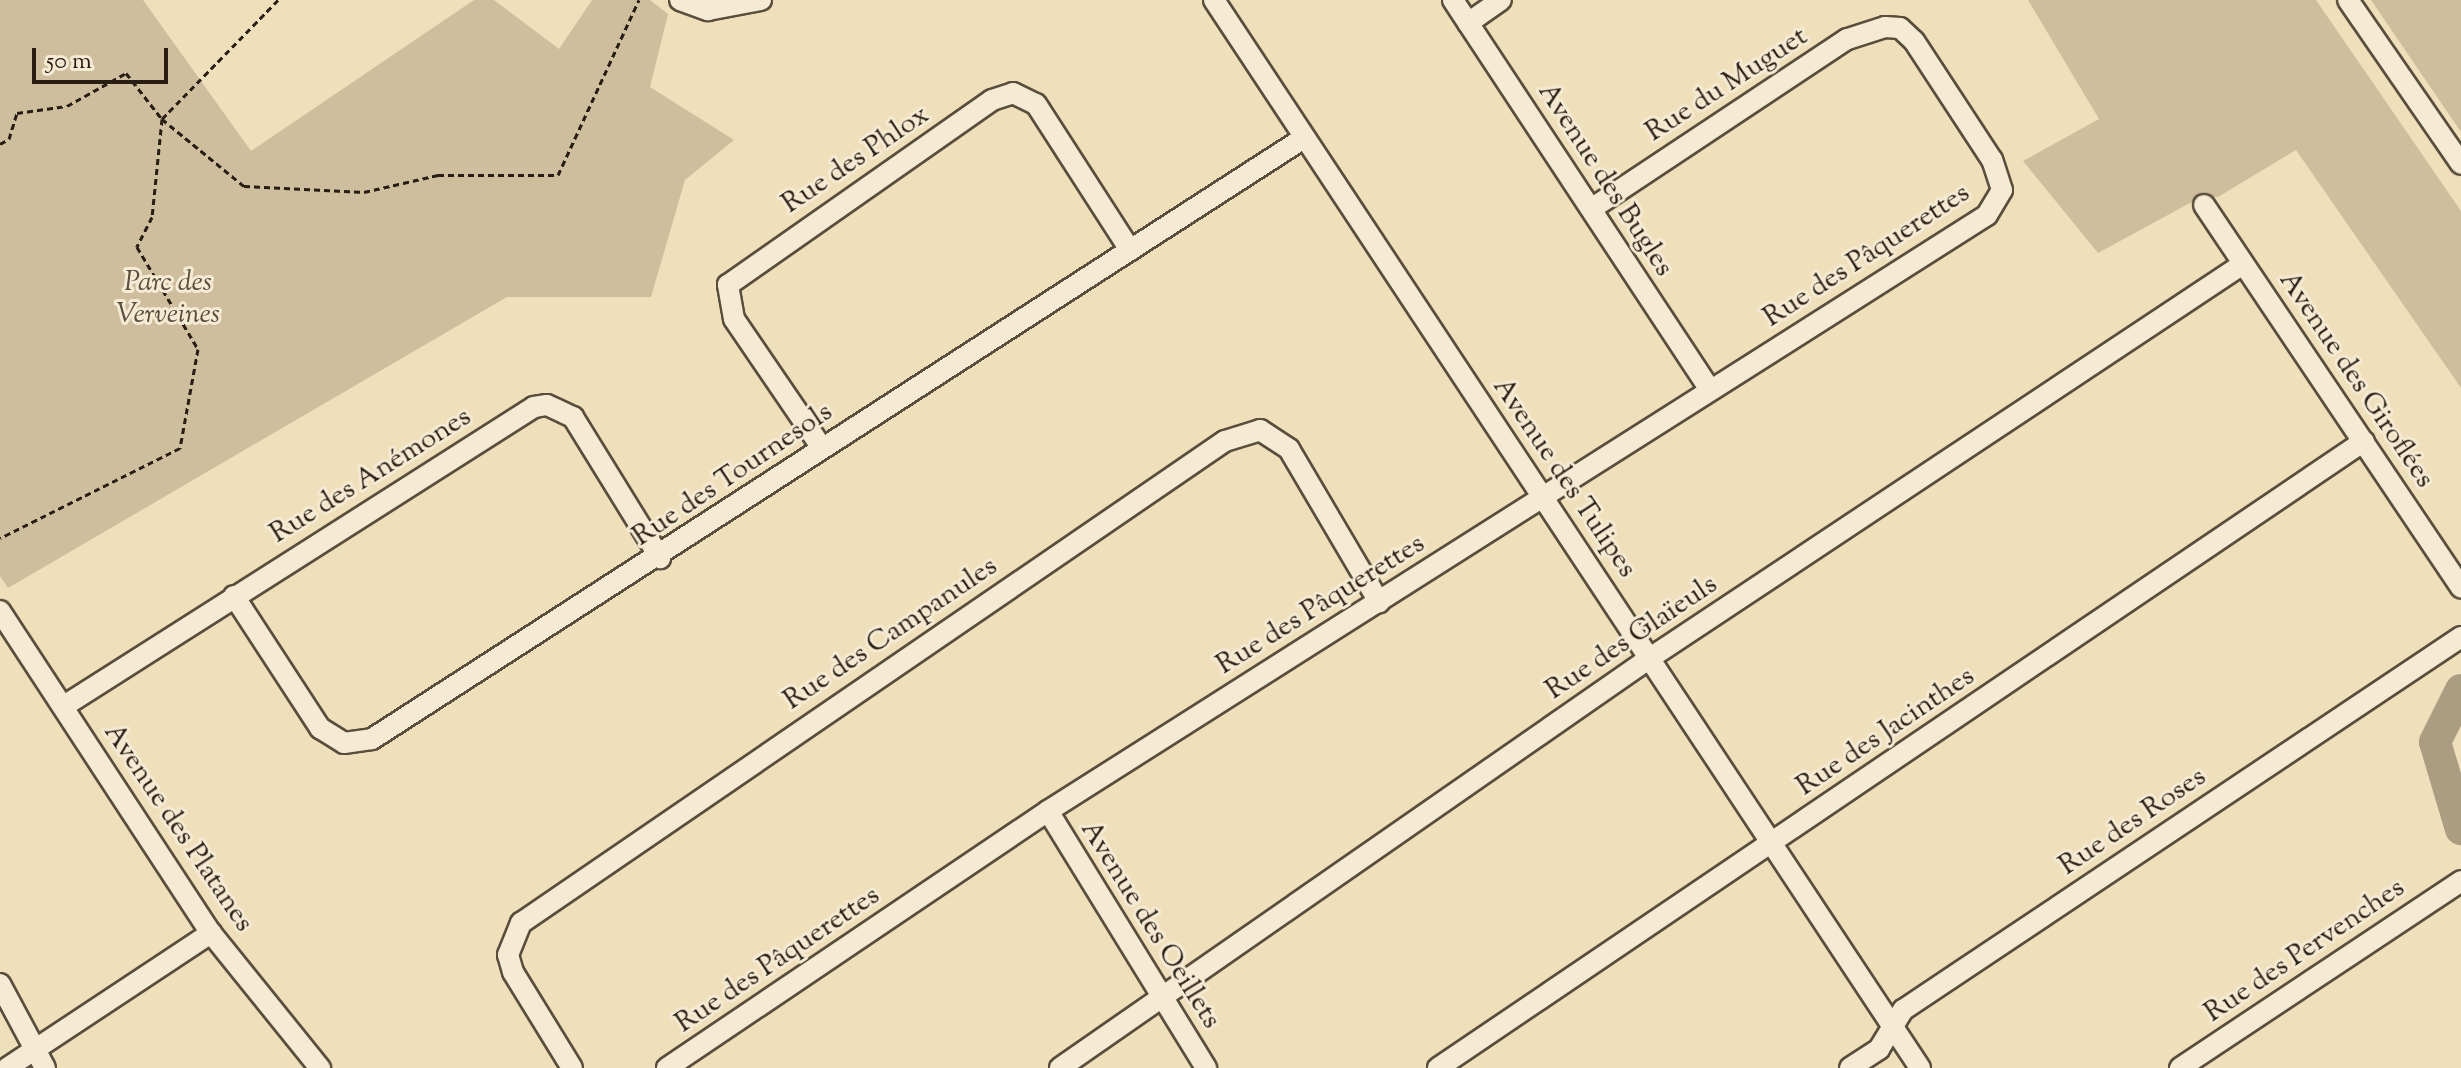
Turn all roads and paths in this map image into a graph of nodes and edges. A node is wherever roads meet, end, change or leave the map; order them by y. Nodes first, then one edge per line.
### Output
1 (278, 0) edge
2 (639, 0) edge
3 (680, 0) edge
4 (761, 0) edge
5 (1214, 0) edge
6 (1453, 0) edge
7 (1501, 0) edge
8 (2348, 0) edge
9 (1468, 23) junction
10 (162, 119) junction
11 (1304, 138) junction
12 (0, 144) edge
13 (2461, 164) edge
14 (2002, 190) joint
15 (2204, 205) dead end
16 (1591, 209) junction
17 (1130, 250) junction
18 (2243, 264) junction
19 (1710, 390) junction
20 (2364, 441) junction
21 (822, 448) junction
22 (1543, 497) junction
23 (0, 538) edge
24 (660, 558) junction
25 (2461, 588) edge
26 (234, 596) junction
27 (1379, 602) junction
28 (0, 611) edge
29 (2461, 637) edge
30 (1650, 658) junction
31 (64, 706) junction
32 (1048, 811) junction
33 (1771, 846) junction
34 (2461, 881) edge
35 (211, 933) junction
36 (0, 984) edge
37 (1161, 1000) junction
38 (1892, 1026) junction
39 (40, 1059) edge
40 (7, 1068) edge
41 (320, 1068) edge
42 (572, 1068) edge
43 (667, 1068) edge
44 (1060, 1068) edge
45 (1206, 1068) edge
46 (1438, 1068) edge
47 (1850, 1068) edge
48 (1920, 1068) edge
49 (2180, 1068) edge

1 - 10 path
2 - 10 path
3 - 4 street
5 - 11 street, Avenue des Tulipes
6 - 9 street, Avenue des Bugles
7 - 9 street
8 - 13 street
9 - 16 street, Avenue des Bugles
10 - 12 path
10 - 23 path
11 - 17 street, Rue des Tournesols
11 - 22 street, Avenue des Tulipes
14 - 16 street, Rue du Muguet
14 - 19 street, Rue des Pâquerettes
15 - 18 street, Avenue des Giroflées
16 - 19 street, Avenue des Bugles
17 - 21 street, Rue des Tournesols
17 - 21 street, Rue des Phlox
18 - 20 street, Avenue des Giroflées
18 - 30 street, Rue des Glaïeuls
19 - 22 street, Rue des Pâquerettes
20 - 25 street, Avenue des Giroflées
20 - 33 street, Rue des Jacinthes
21 - 24 street, Rue des Tournesols
22 - 27 street, Rue des Pâquerettes
22 - 30 street, Avenue des Tulipes
24 - 26 street, Rue des Tournesols
24 - 26 street, Rue des Anémones
26 - 31 street, Rue des Anémones
27 - 32 street, Rue des Pâquerettes
27 - 42 street, Rue des Campanules
28 - 31 street, Avenue des Platanes
29 - 38 street, Rue des Roses
30 - 33 street, Avenue des Tulipes
30 - 37 street, Rue des Glaïeuls
31 - 35 street, Avenue des Platanes
32 - 37 street, Avenue des Oeillets
32 - 43 street, Rue des Pâquerettes
33 - 38 street, Avenue des Tulipes
33 - 46 street, Rue des Jacinthes
34 - 49 street, Rue des Pervenches
35 - 39 street
35 - 41 street, Avenue des Platanes
36 - 39 street
37 - 44 street, Rue des Glaïeuls
37 - 45 street, Avenue des Oeillets
38 - 47 street, Rue des Roses
38 - 48 street, Avenue des Tulipes
39 - 40 street

